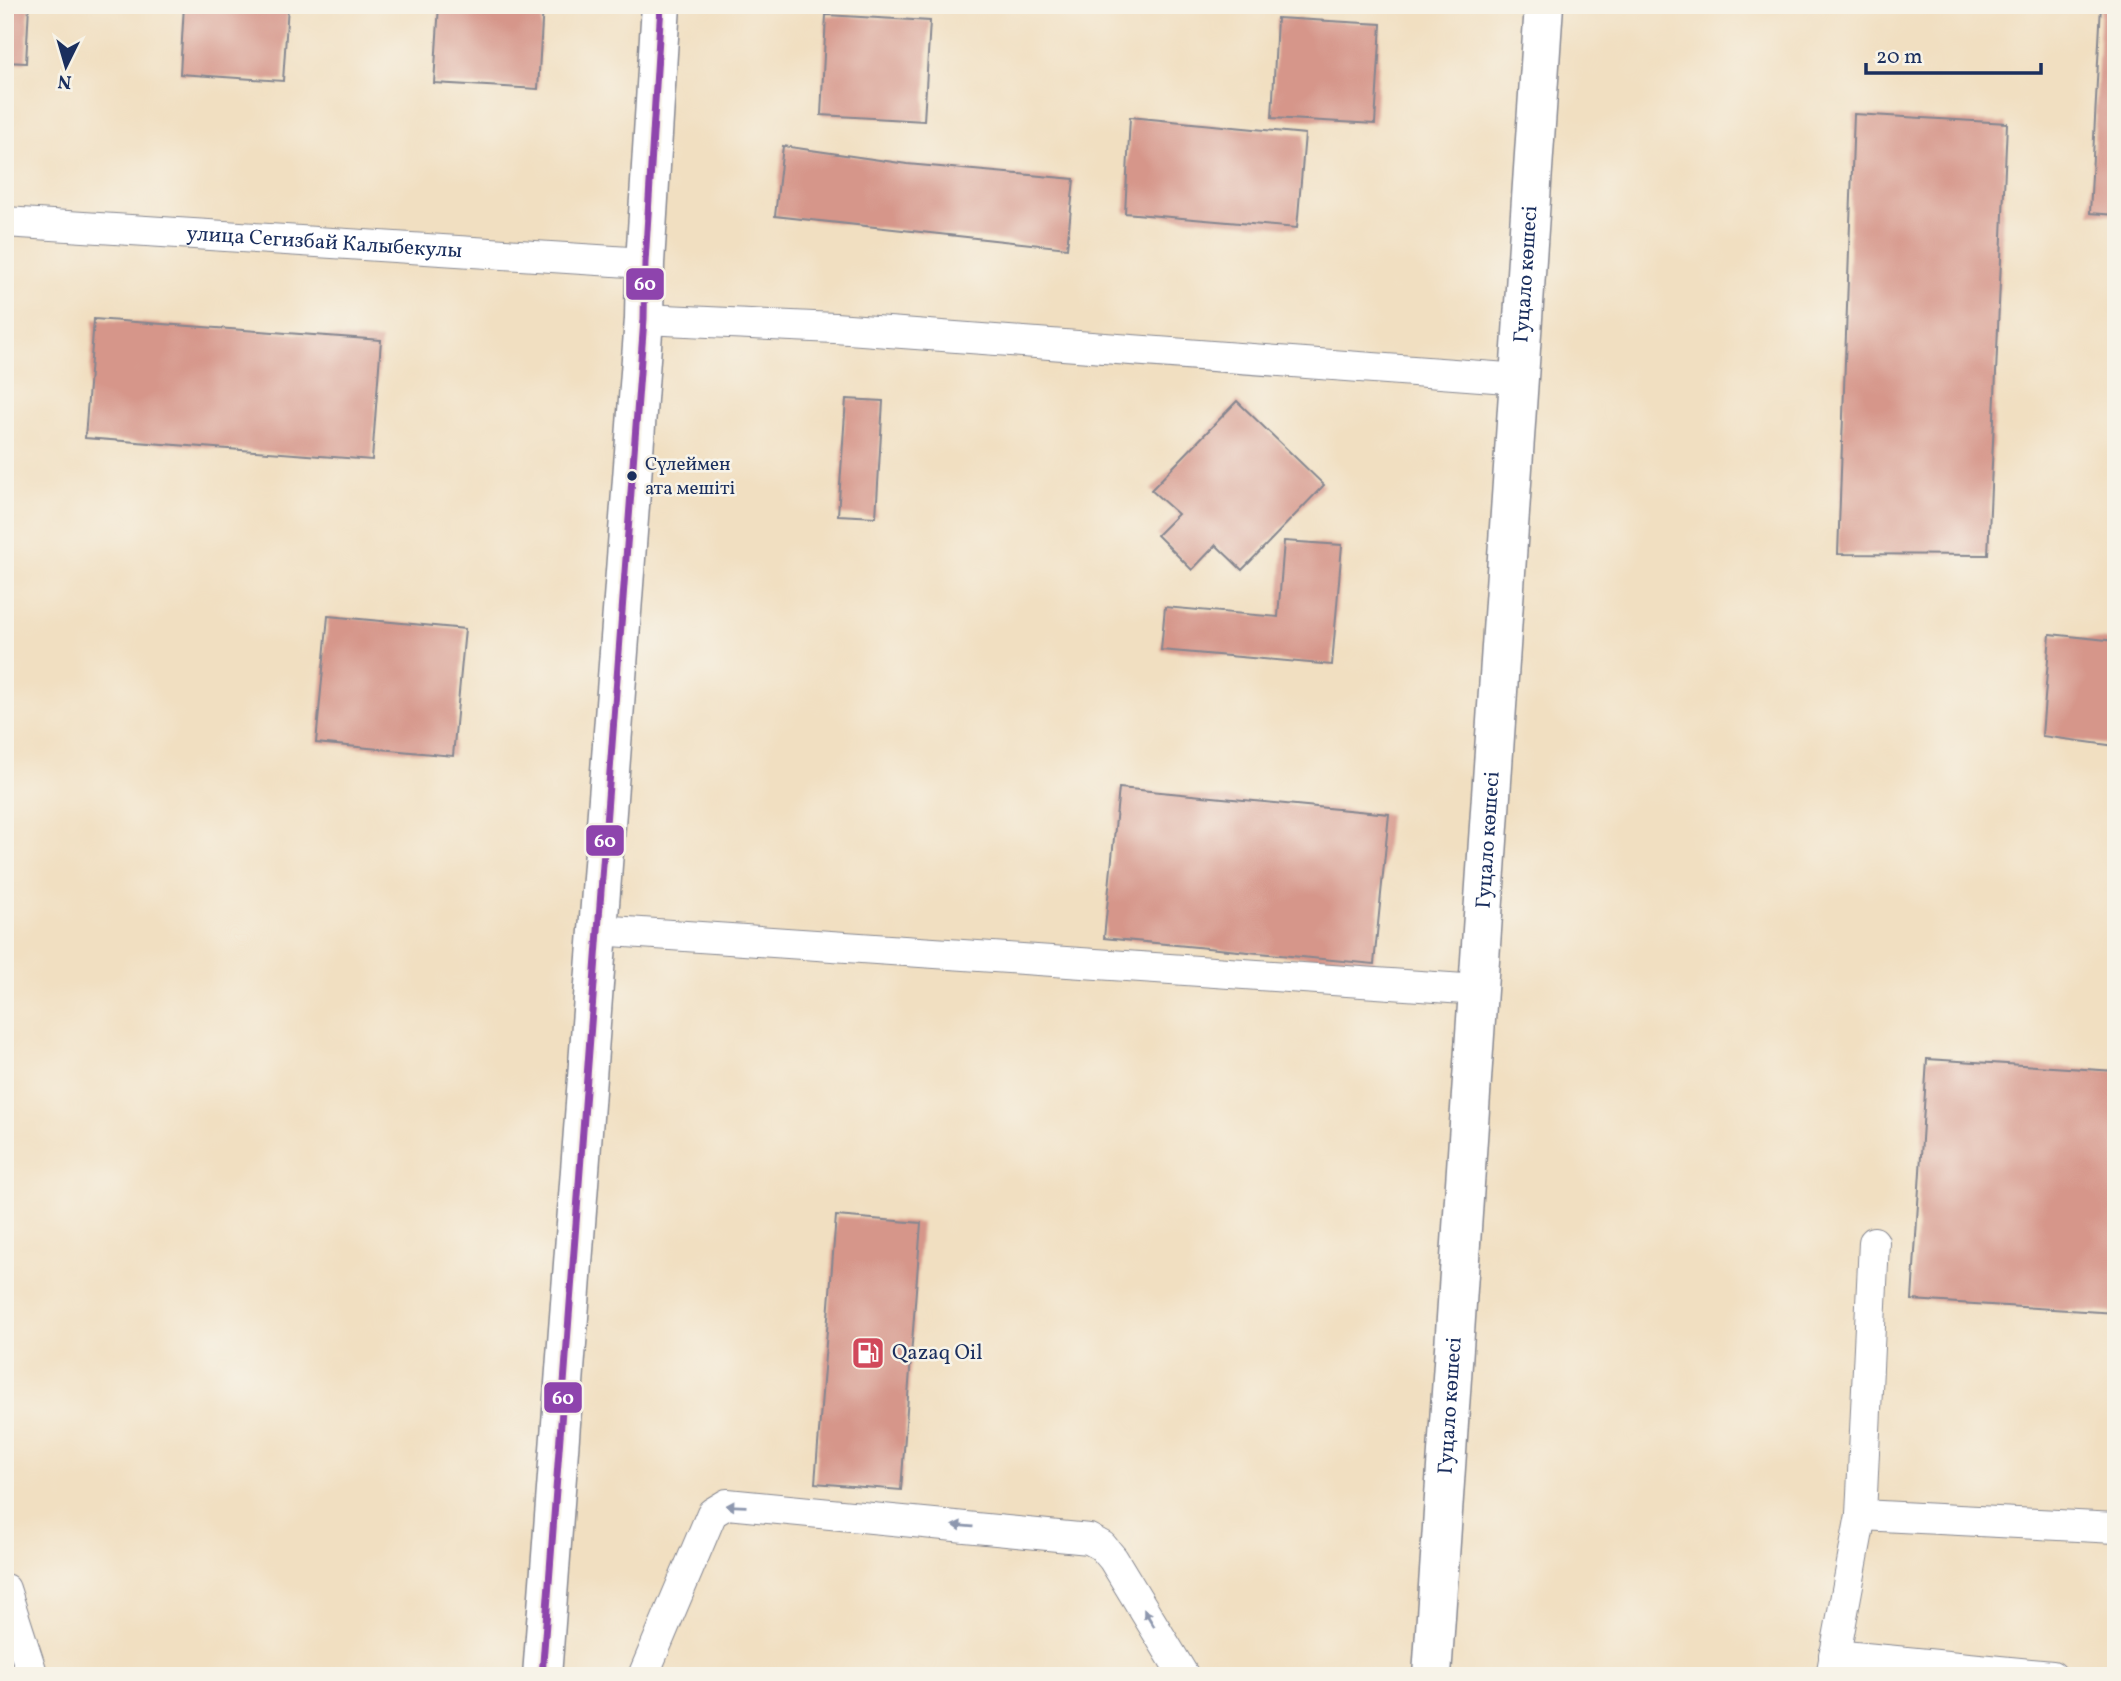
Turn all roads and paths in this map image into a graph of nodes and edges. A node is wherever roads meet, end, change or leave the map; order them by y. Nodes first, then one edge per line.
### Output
1 (661, 5) edge
2 (1544, 5) edge
3 (5, 222) edge
4 (645, 263) junction
5 (644, 319) junction
6 (1521, 379) junction
7 (597, 930) junction
8 (1479, 990) junction
9 (1874, 1242) dead end
10 (1861, 1515) junction
11 (2116, 1528) edge
12 (5, 1589) edge
13 (1833, 1666) edge
14 (33, 1676) edge
15 (542, 1676) edge
16 (643, 1676) edge
17 (1185, 1676) edge
18 (1432, 1676) edge
19 (2052, 1676) edge

1 - 4 street
2 - 6 street, Гуцало көшесі
3 - 4 lane, улица Сегизбай Калыбекулы
4 - 5 street
5 - 6 lane
5 - 7 street
6 - 8 street, Гуцало көшесі
7 - 8 lane
7 - 15 street
8 - 18 street, Гуцало көшесі
9 - 10 lane
10 - 11 lane
10 - 13 lane
12 - 14 lane
13 - 19 lane
17 -> 16 lane

